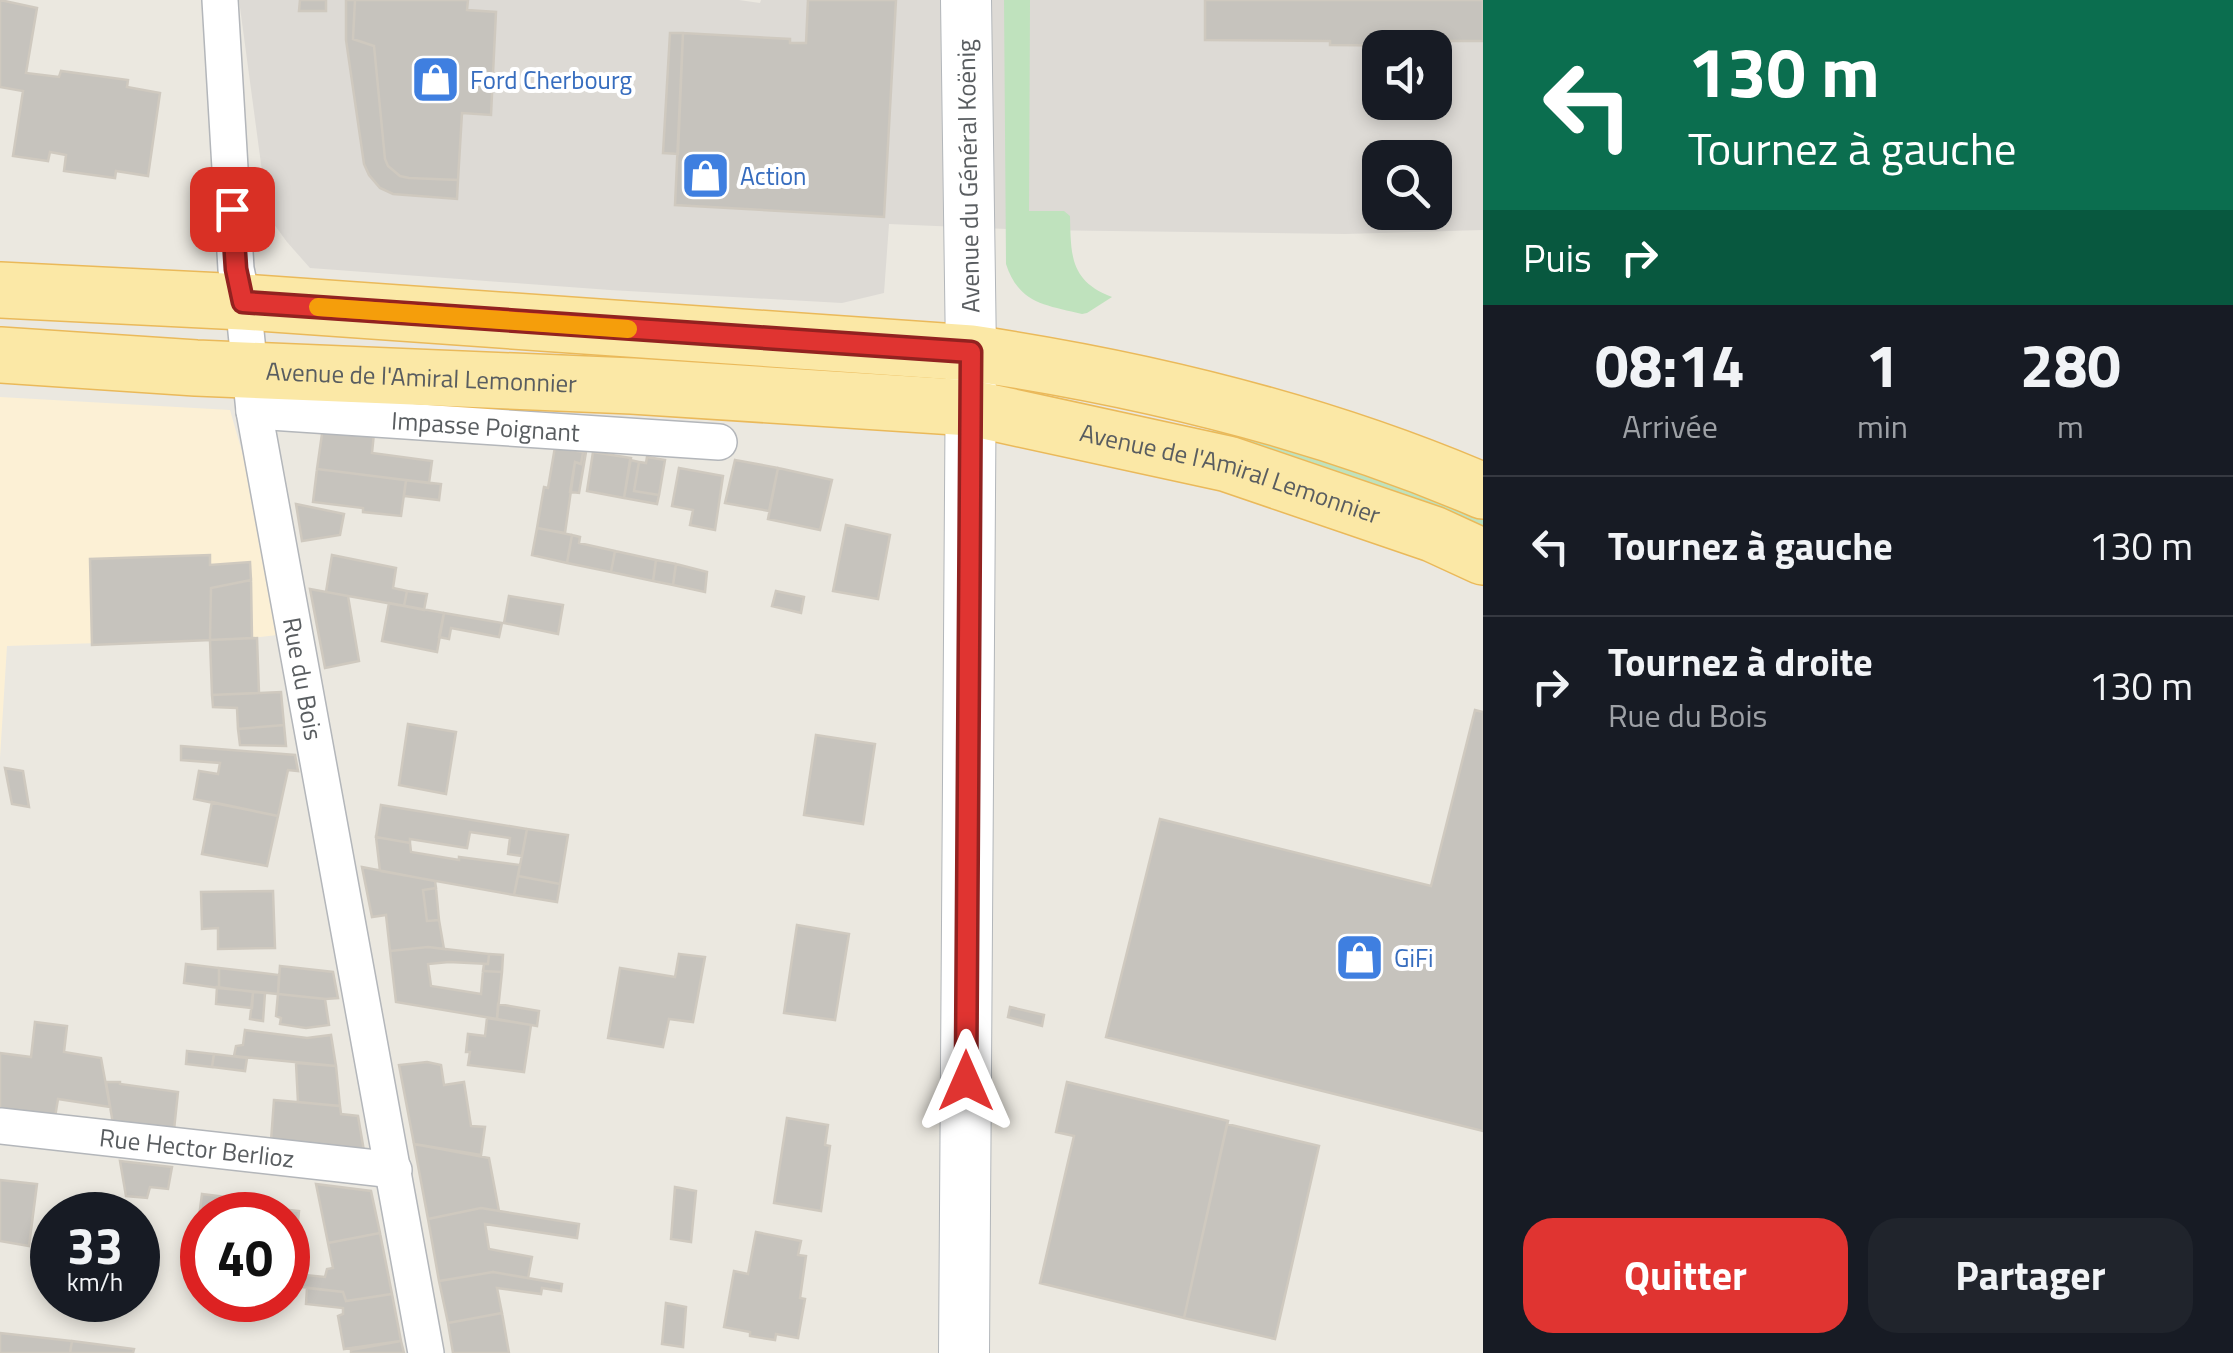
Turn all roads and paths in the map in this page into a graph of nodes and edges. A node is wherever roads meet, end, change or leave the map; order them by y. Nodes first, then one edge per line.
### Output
1 (220, 0) edge
2 (966, 0) edge
3 (0, 290) edge
4 (243, 302) junction
5 (971, 352) junction
6 (0, 355) edge
7 (595, 385) junction
8 (252, 391) junction
9 (970, 408) junction
10 (1244, 408) junction
11 (719, 442) dead end
12 (1483, 491) edge
13 (1483, 558) edge
14 (0, 1126) edge
15 (394, 1170) junction
16 (426, 1353) edge
17 (964, 1353) edge

1 - 4 street, Rue du Bois
2 - 5 street, Avenue du Général Koënig
3 - 4 main road, Avenue de l'Amiral Lemonnier
4 - 5 main road, Avenue de l'Amiral Lemonnier
4 - 8 street, Rue du Bois
5 - 7 main road, Avenue de l'Amiral Lemonnier
5 - 9 street, Avenue du Général Koënig
5 - 10 main road, Avenue de l'Amiral Lemonnier
6 - 8 main road, Avenue de l'Amiral Lemonnier
7 - 8 main road, Avenue de l'Amiral Lemonnier
7 - 9 main road, Avenue de l'Amiral Lemonnier
8 - 11 street, Impasse Poignant
8 - 15 street, Rue du Bois
9 - 10 main road, Avenue de l'Amiral Lemonnier
9 - 13 main road, Avenue de l'Amiral Lemonnier
9 - 17 street, Avenue du Général Koënig
10 - 12 main road, Avenue de l'Amiral Lemonnier
14 - 15 street, Rue Hector Berlioz
15 - 16 street, Rue du Bois

